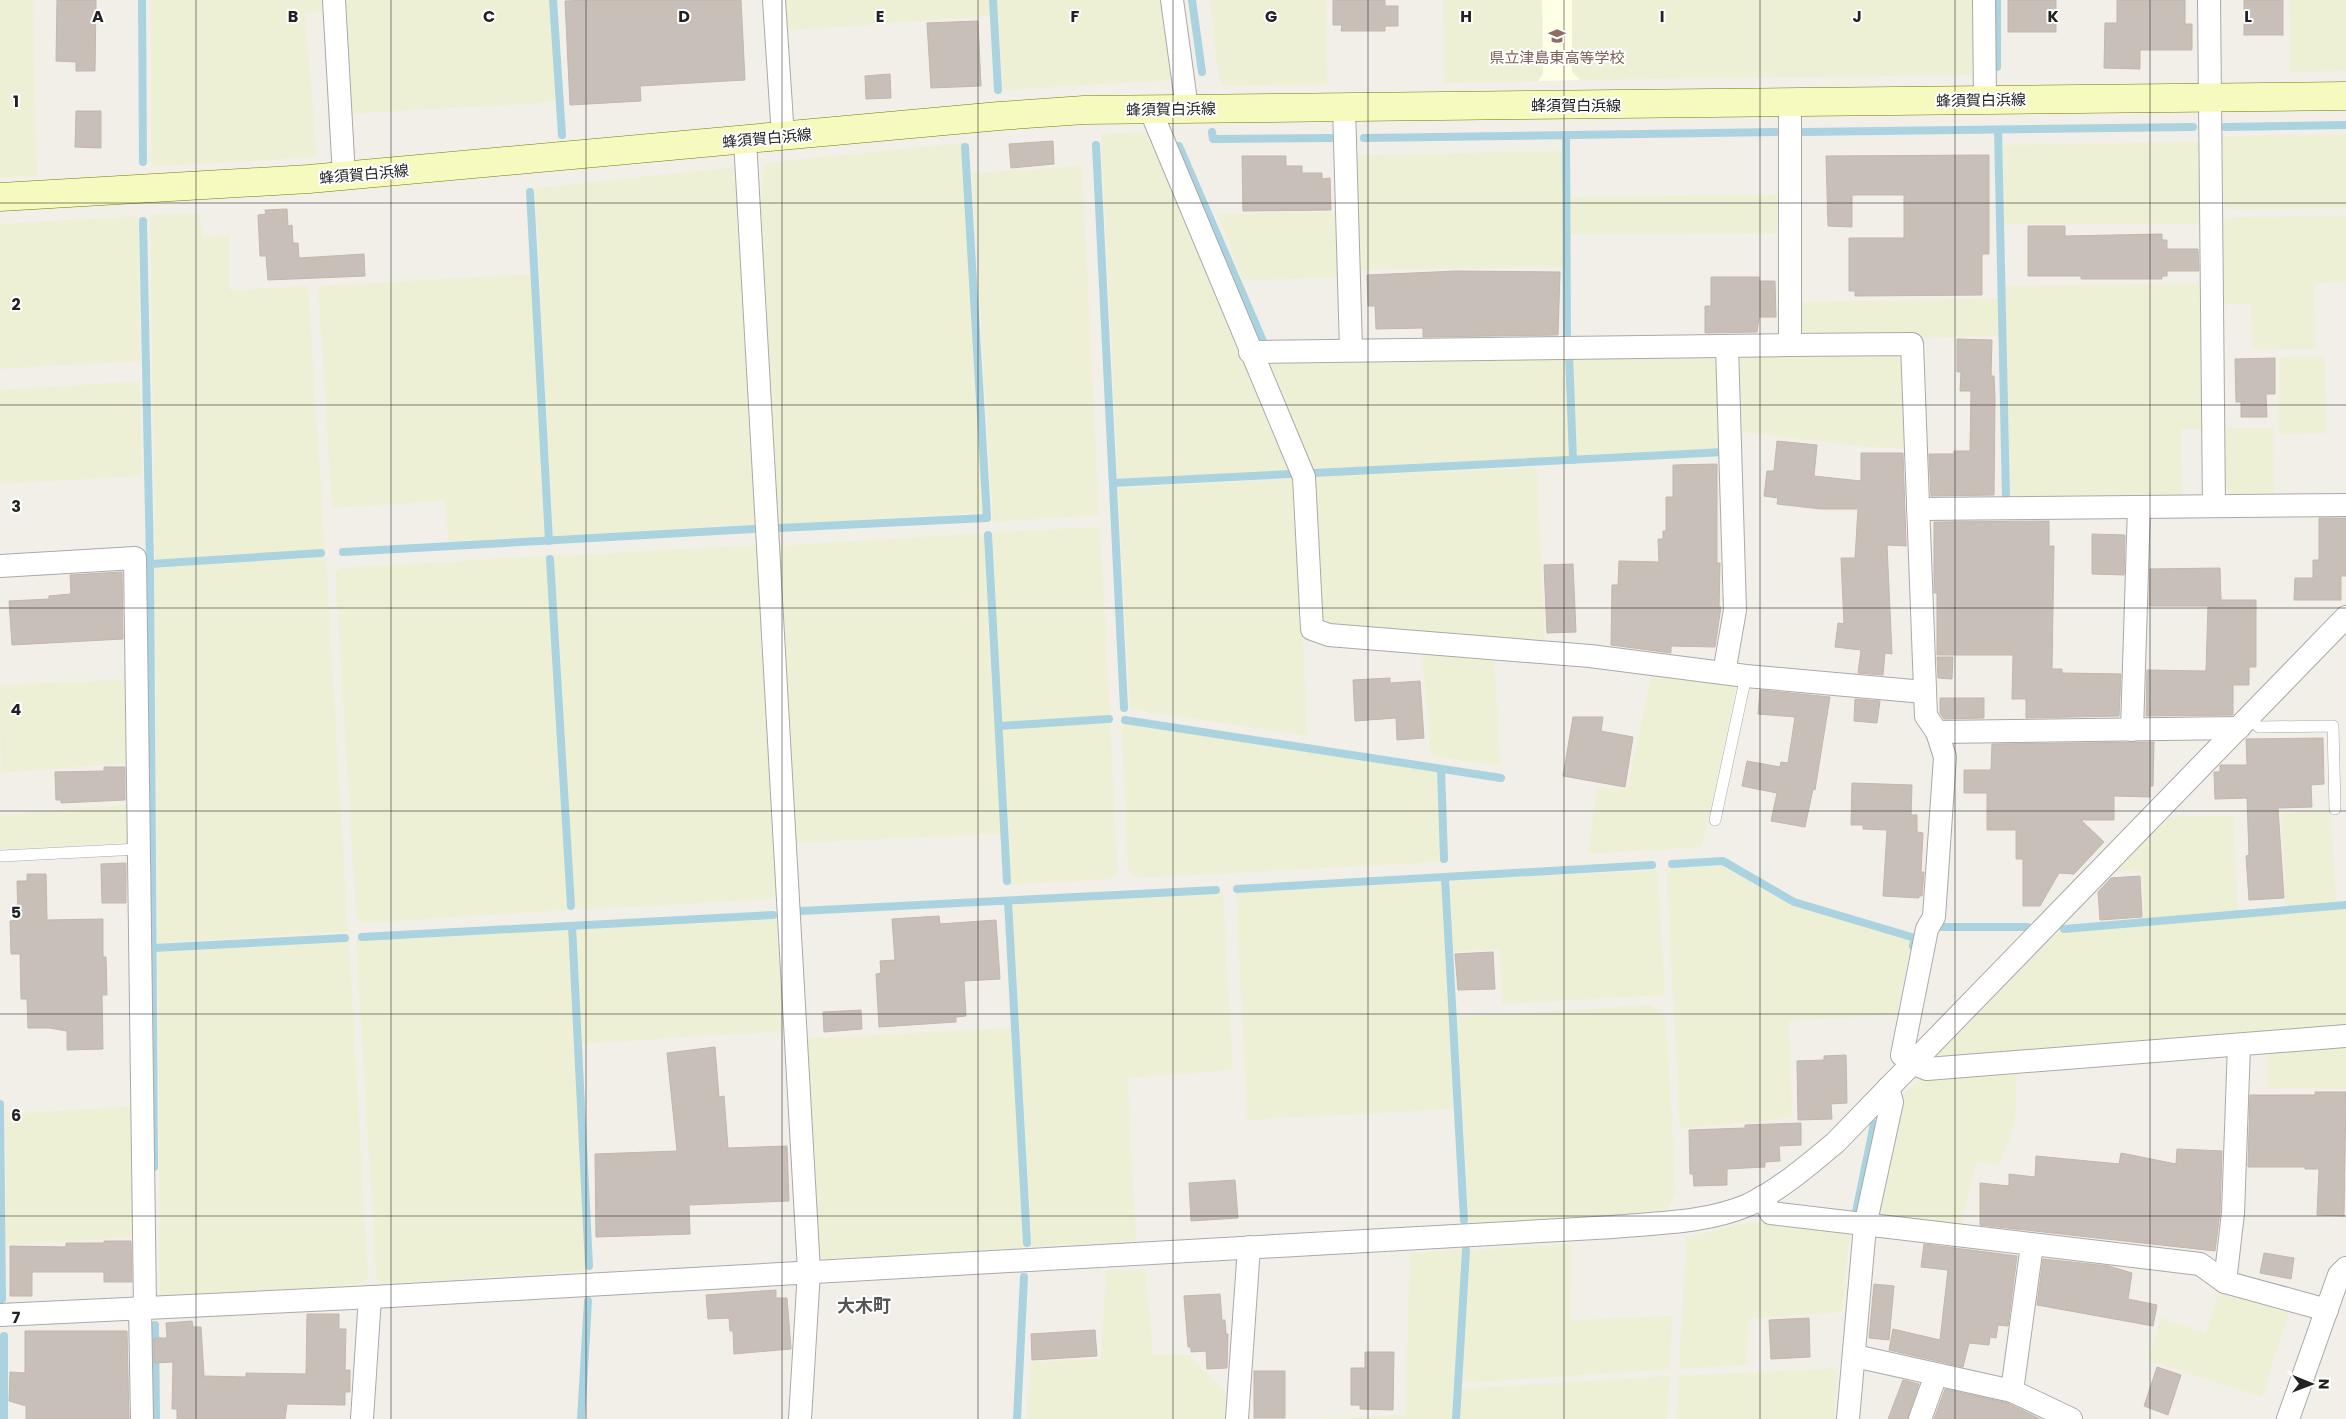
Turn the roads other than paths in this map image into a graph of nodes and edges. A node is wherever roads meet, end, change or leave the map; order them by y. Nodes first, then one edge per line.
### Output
1 (334, 0) edge
2 (774, 0) edge
3 (1172, 0) edge
4 (1984, 0) edge
5 (2209, 0) edge
6 (2346, 96) edge
7 (2210, 97) junction
8 (1985, 100) junction
9 (1790, 103) junction
10 (1344, 107) junction
11 (1187, 108) junction
12 (1150, 109) junction
13 (783, 137) junction
14 (745, 140) junction
15 (344, 176) junction
16 (0, 197) edge
17 (1727, 346) junction
18 (1790, 346) junction
19 (1351, 350) junction
20 (1250, 352) junction
21 (2346, 505) edge
22 (2214, 506) junction
23 (2139, 507) junction
24 (1918, 509) junction
25 (0, 566) edge
26 (2346, 617) edge
27 (1724, 673) junction
28 (1746, 676) junction
29 (1924, 692) junction
30 (2244, 723) junction
31 (2132, 730) junction
32 (1937, 732) junction
33 (2336, 809) dead end
34 (1715, 820) dead end
35 (139, 850) junction
36 (2, 856) dead end
37 (2346, 1036) edge
38 (2239, 1045) junction
39 (1912, 1063) junction
40 (1888, 1088) junction
41 (1762, 1197) junction
42 (1865, 1226) junction
43 (2032, 1245) junction
44 (1249, 1248) junction
45 (2346, 1268) edge
46 (809, 1272) junction
47 (2225, 1282) junction
48 (370, 1296) junction
49 (143, 1307) junction
50 (2327, 1310) junction
51 (0, 1315) edge
52 (1855, 1356) junction
53 (1936, 1375) junction
54 (2012, 1391) junction
55 (142, 1419) edge
56 (362, 1419) edge
57 (800, 1419) edge
58 (1237, 1419) edge
59 (1848, 1419) edge
60 (1920, 1419) edge
61 (2070, 1419) edge
62 (2288, 1419) edge

1 - 15 street
2 - 13 street
3 - 11 street
4 - 8 street
5 - 7 street
6 - 7 main road, 蜂須賀白浜線
7 - 8 main road, 蜂須賀白浜線
7 - 22 street
8 - 9 main road, 蜂須賀白浜線
9 - 10 main road, 蜂須賀白浜線
9 - 18 street
10 - 11 main road, 蜂須賀白浜線
10 - 19 street
11 - 12 main road, 蜂須賀白浜線
12 - 13 main road, 蜂須賀白浜線
12 - 20 street
13 - 14 main road, 蜂須賀白浜線
14 - 15 main road, 蜂須賀白浜線
14 - 46 street
15 - 16 main road, 蜂須賀白浜線
17 - 18 street
17 - 19 street
17 - 27 street
18 - 24 street
19 - 20 street
20 - 27 street
21 - 22 street
22 - 23 street
23 - 24 street
23 - 31 street
24 - 29 street
25 - 35 street
26 - 30 street
27 - 28 street
28 - 29 street
28 - 34 lane
29 - 32 street
30 - 31 street
30 - 33 lane
30 - 39 street
31 - 32 street
32 - 39 street
35 - 36 lane
35 - 49 street
37 - 38 street
38 - 39 street
38 - 47 street
39 - 40 street
40 - 41 street
40 - 42 street
41 - 42 street
41 - 44 street
42 - 43 street
42 - 52 street
43 - 47 street
43 - 54 street
44 - 46 street
44 - 58 street
45 - 50 street
46 - 48 street
46 - 57 street
47 - 50 street
48 - 49 street
48 - 56 street
49 - 51 street
49 - 55 street
50 - 62 street
52 - 53 street
52 - 59 street
53 - 54 street
53 - 60 street
54 - 61 street

